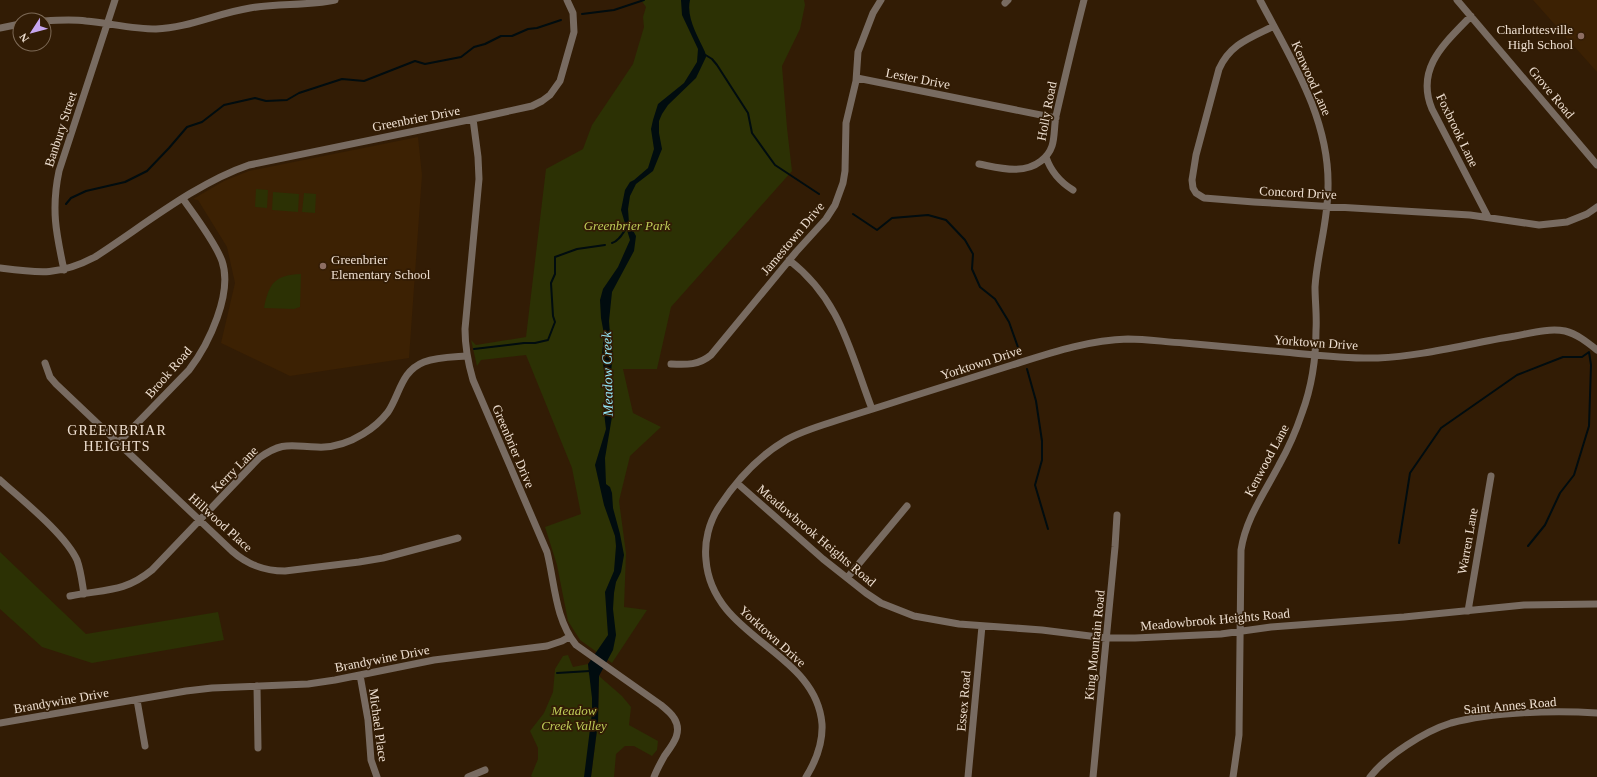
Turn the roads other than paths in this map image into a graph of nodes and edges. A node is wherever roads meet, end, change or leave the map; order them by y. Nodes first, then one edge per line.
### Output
1 (115, 0) edge
2 (335, 0) edge
3 (567, 0) edge
4 (881, 0) edge
5 (1084, 0) edge
6 (1260, 0) edge
7 (1458, 0) edge
8 (1471, 16) junction
9 (52, 21) edge
10 (107, 24) junction
11 (12, 26) edge
12 (1274, 26) junction
13 (0, 28) edge
14 (857, 78) junction
15 (1056, 118) junction
16 (473, 119) junction
17 (1046, 158) junction
18 (979, 164) dead end
19 (1597, 165) edge
20 (1074, 190) dead end
21 (183, 199) junction
22 (1327, 206) junction
23 (1597, 207) edge
24 (1488, 217) junction
25 (789, 260) junction
26 (0, 268) edge
27 (64, 270) junction
28 (1597, 350) edge
29 (1315, 355) junction
30 (466, 356) junction
31 (45, 363) dead end
32 (672, 364) dead end
33 (872, 410) junction
34 (118, 443) junction
35 (1491, 476) dead end
36 (0, 480) edge
37 (737, 484) junction
38 (907, 506) dead end
39 (1117, 515) dead end
40 (200, 520) junction
41 (458, 538) dead end
42 (847, 578) junction
43 (84, 594) junction
44 (70, 596) dead end
45 (1597, 604) edge
46 (1468, 611) junction
47 (982, 626) junction
48 (1240, 631) junction
49 (569, 636) junction
50 (1106, 638) junction
51 (360, 675) junction
52 (257, 686) junction
53 (137, 700) junction
54 (1597, 713) edge
55 (0, 723) edge
56 (146, 746) dead end
57 (258, 748) dead end
58 (485, 770) dead end
59 (377, 777) edge
60 (468, 777) edge
61 (654, 777) edge
62 (806, 777) edge
63 (968, 777) edge
64 (1093, 777) edge
65 (1233, 777) edge
66 (1370, 777) edge

1 - 10 street, Banbury Street
2 - 10 street
3 - 16 street
4 - 14 street
5 - 15 street, Holly Road
6 - 12 street, Kenwood Lane
7 - 8 street, Grove Road
8 - 19 street, Grove Road
8 - 24 street, Foxbrook Lane
9 - 10 street
10 - 27 street, Banbury Street
11 - 13 street
12 - 22 street, Kenwood Lane
12 - 22 street, Concord Drive
14 - 15 street, Lester Drive
14 - 25 street, Jamestown Drive
15 - 17 street, Holly Road
16 - 21 street, Greenbrier Drive
16 - 30 street, Greenbrier Drive
17 - 18 street, Holly Road
17 - 20 street
21 - 27 street, Greenbrier Drive
21 - 34 street, Brook Road
22 - 24 street, Concord Drive
22 - 29 street, Kenwood Lane
23 - 24 street, Concord Drive
25 - 32 street, Jamestown Drive
25 - 33 street
26 - 27 street, Greenbrier Drive
28 - 29 street, Yorktown Drive
29 - 33 street, Yorktown Drive
29 - 48 street, Kenwood Lane
30 - 40 street, Kerry Lane
30 - 49 street, Greenbrier Drive
31 - 34 street, Hillwood Place
33 - 37 street, Yorktown Drive
34 - 40 street, Hillwood Place
35 - 46 street, Warren Lane
36 - 43 street
37 - 42 street, Meadowbrook Heights Road
37 - 62 street, Yorktown Drive
38 - 42 street
39 - 50 street, King Mountain Road
40 - 41 street, Hillwood Place
40 - 43 street, Kerry Lane
42 - 47 street, Meadowbrook Heights Road
43 - 44 street, Kerry Lane
45 - 46 street, Meadowbrook Heights Road
46 - 48 street, Meadowbrook Heights Road
47 - 50 street, Meadowbrook Heights Road
47 - 63 street, Essex Road
48 - 50 street, Meadowbrook Heights Road
48 - 65 street, Kenwood Lane
49 - 51 street, Brandywine Drive
49 - 61 street
50 - 64 street, King Mountain Road
51 - 52 street, Brandywine Drive
51 - 59 street, Michael Place
52 - 53 street, Brandywine Drive
52 - 57 street
53 - 55 street, Brandywine Drive
53 - 56 street
54 - 66 street, Saint Annes Road
58 - 60 street

